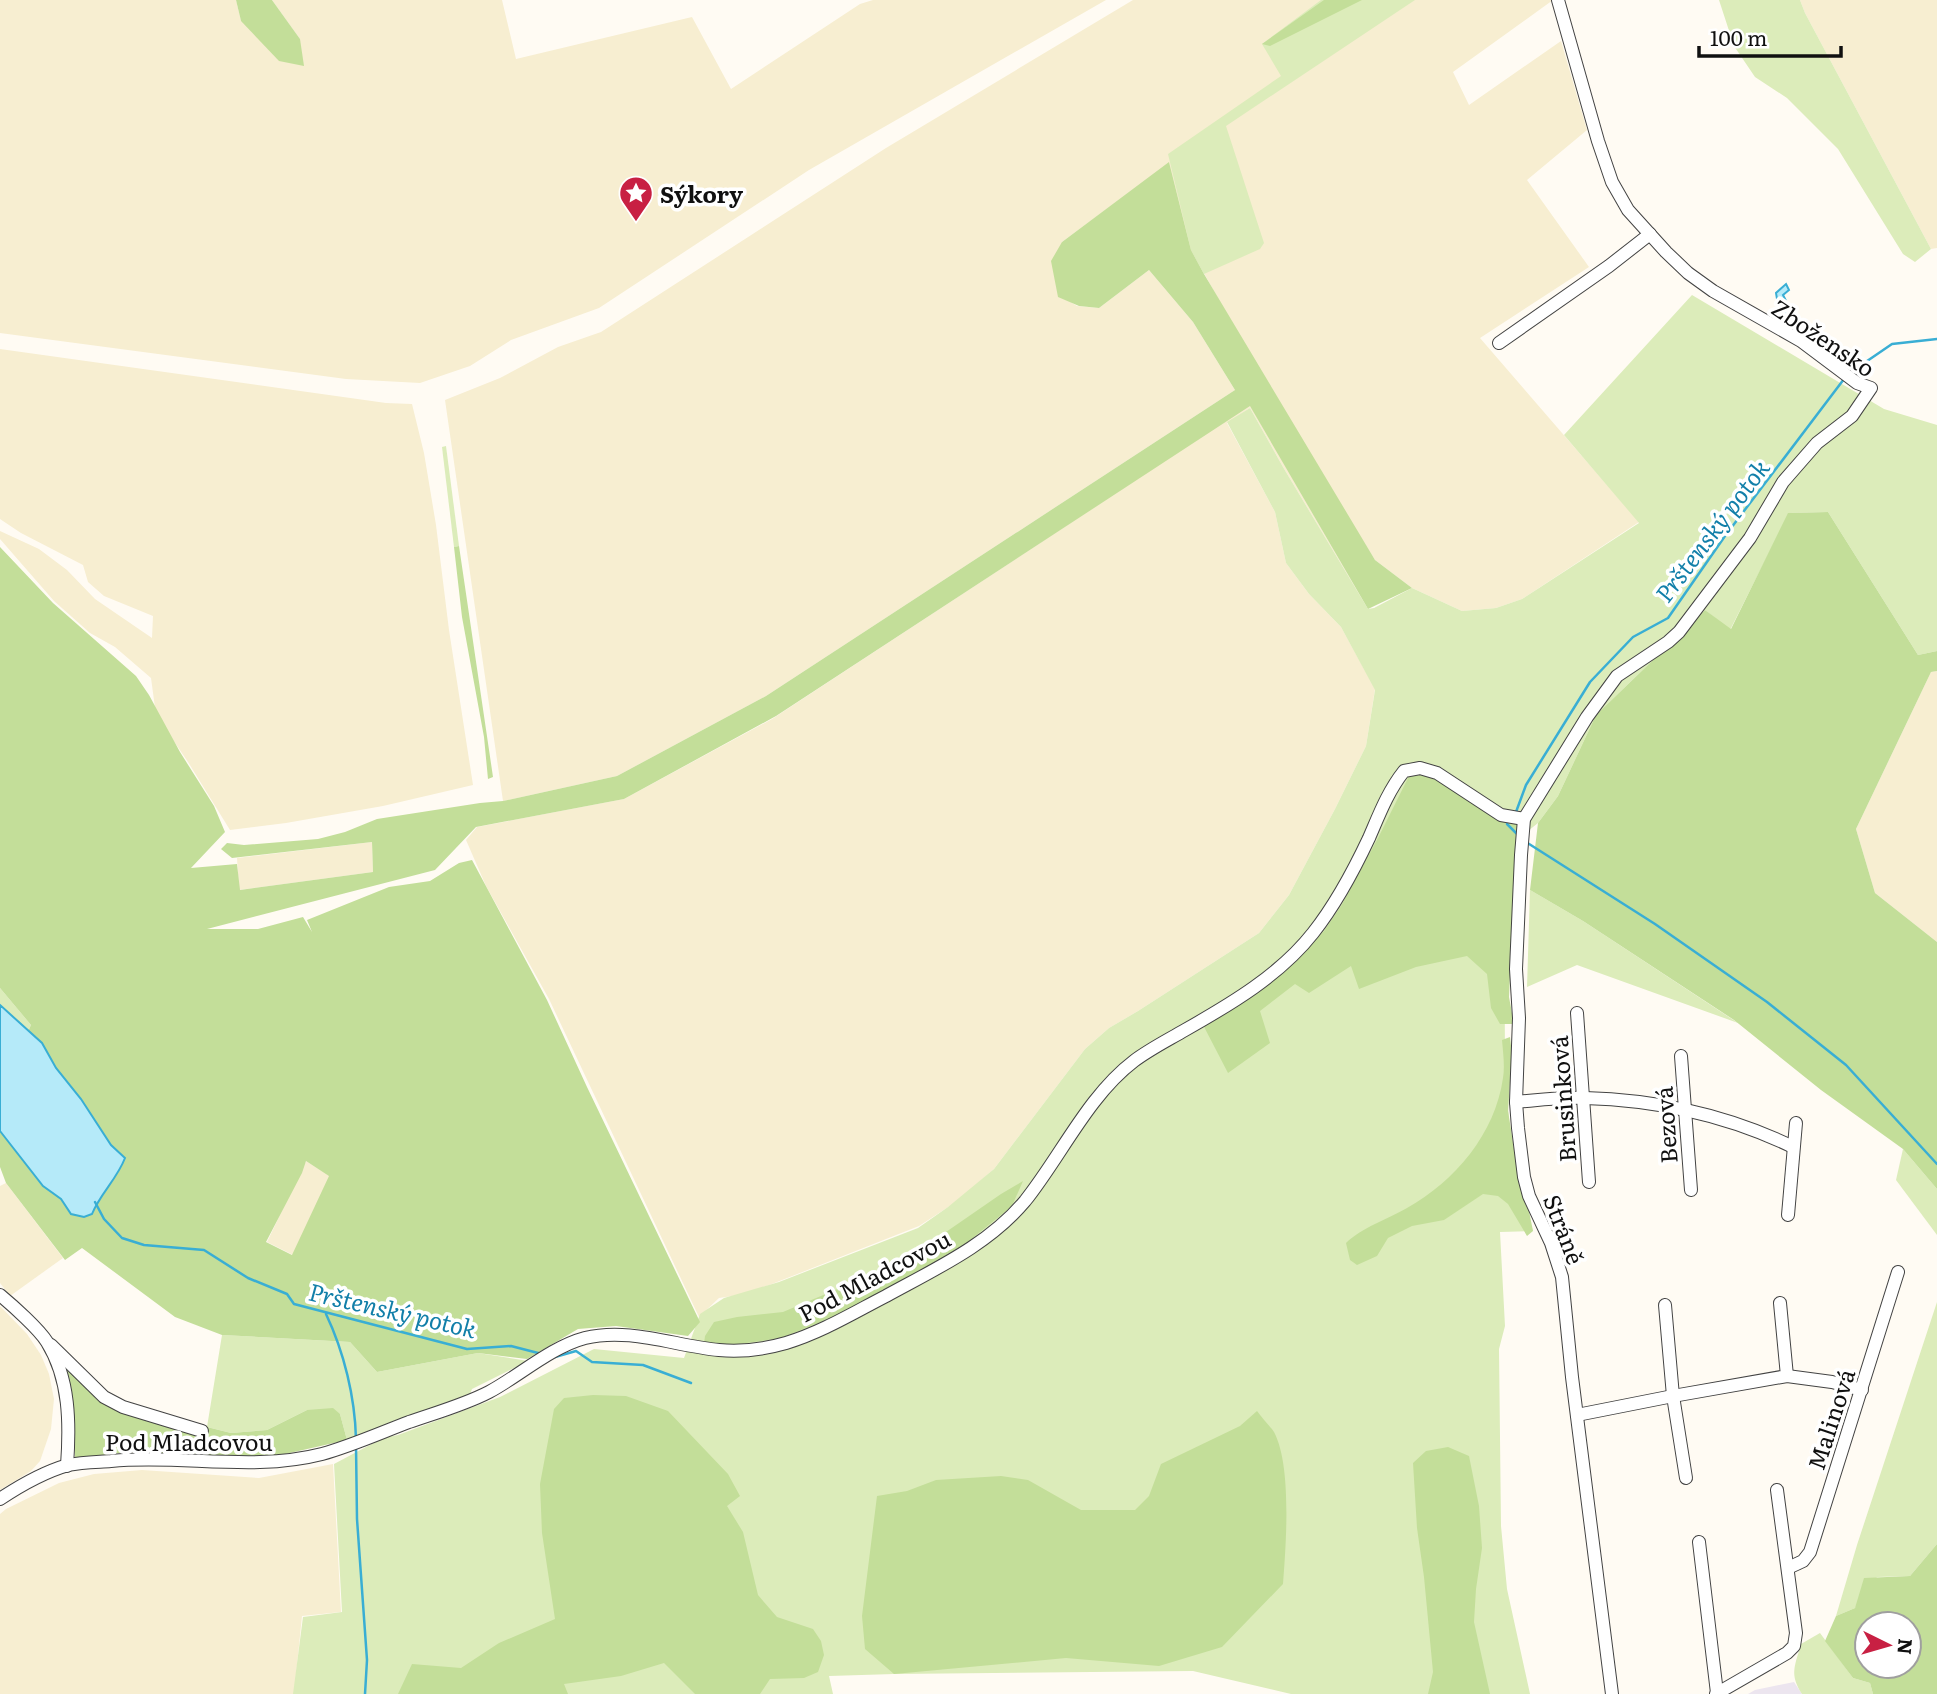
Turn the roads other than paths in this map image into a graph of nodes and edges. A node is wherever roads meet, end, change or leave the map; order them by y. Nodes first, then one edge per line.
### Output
1 (1558, 0) edge
2 (1650, 234) junction
3 (1499, 343) dead end
4 (1524, 820) junction
5 (1577, 1013) dead end
6 (1681, 1056) dead end
7 (1583, 1098) junction
8 (1516, 1102) junction
9 (1685, 1108) junction
10 (1796, 1123) dead end
11 (1793, 1147) junction
12 (1589, 1182) dead end
13 (1690, 1190) dead end
14 (1788, 1215) dead end
15 (1898, 1272) dead end
16 (0, 1295) edge
17 (1780, 1303) dead end
18 (1665, 1305) dead end
19 (46, 1340) junction
20 (1787, 1376) junction
21 (1862, 1390) junction
22 (1674, 1396) junction
23 (1577, 1415) junction
24 (202, 1431) dead end
25 (67, 1466) junction
26 (1686, 1478) dead end
27 (1777, 1490) dead end
28 (0, 1499) edge
29 (1699, 1542) dead end
30 (1788, 1567) junction
31 (1612, 1694) edge
32 (1716, 1694) edge

1 - 2 street, Zbožensko
2 - 3 street
2 - 4 street, Zbožensko
4 - 8 street, Stráně
4 - 25 street, Pod Mladcovou
5 - 7 street, Brusinková
6 - 9 street, Bezová
7 - 8 street
7 - 9 street
7 - 12 street, Brusinková
8 - 23 street, Stráně
9 - 11 street
9 - 13 street, Bezová
10 - 11 street
11 - 14 street
15 - 21 street, Malinová
16 - 19 street
17 - 20 street
18 - 22 street
19 - 24 street
19 - 25 street
20 - 21 street
20 - 22 street
21 - 30 street, Malinová
22 - 23 street
22 - 26 street
23 - 31 street, Stráně
25 - 28 street, Pod Mladcovou
27 - 30 street
29 - 32 street
30 - 32 street

